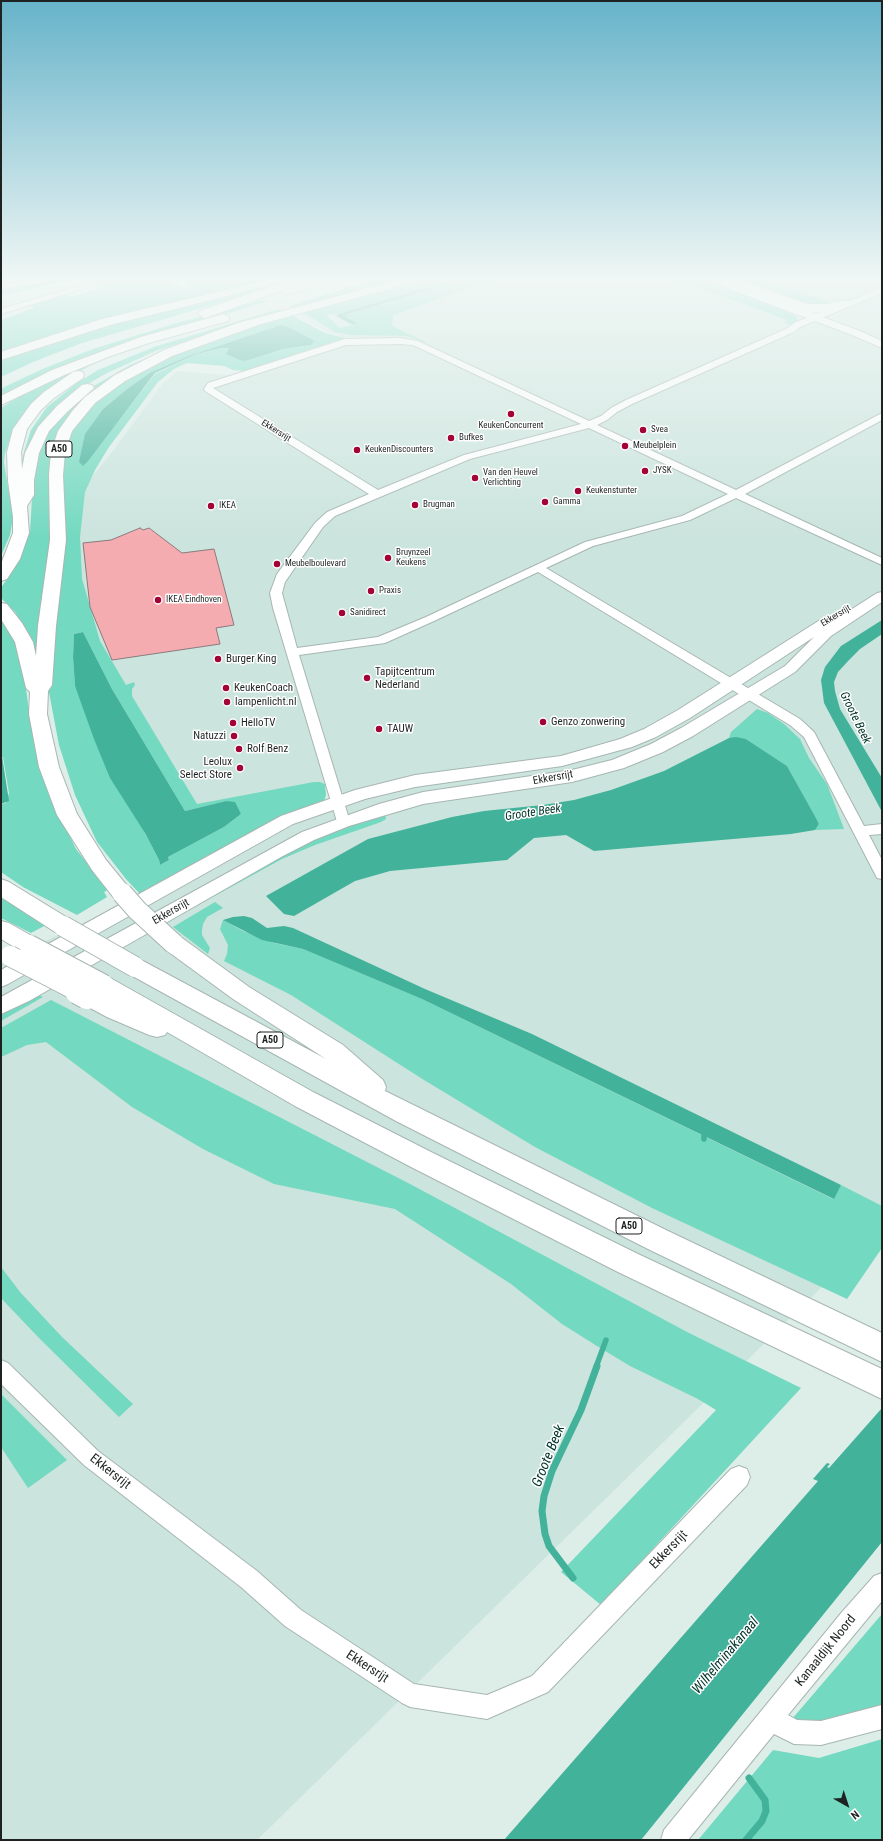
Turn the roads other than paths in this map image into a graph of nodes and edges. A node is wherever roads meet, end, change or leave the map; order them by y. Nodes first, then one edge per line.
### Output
1 (75, 366) edge
2 (96, 366) edge
3 (126, 366) edge
4 (142, 366) edge
5 (270, 366) edge
6 (463, 366) edge
7 (712, 366) edge
8 (1, 401) edge
9 (882, 416) edge
10 (585, 424) junction
11 (377, 494) junction
12 (735, 494) junction
13 (20, 504) junction
14 (882, 562) edge
15 (538, 568) junction
16 (1, 576) edge
17 (882, 588) edge
18 (882, 596) edge
19 (1, 608) edge
20 (292, 652) junction
21 (730, 684) junction
22 (39, 691) junction
23 (749, 695) junction
24 (337, 802) junction
25 (343, 822) junction
26 (882, 829) edge
27 (860, 831) junction
28 (882, 874) edge
29 (1, 887) edge
30 (1, 929) edge
31 (65, 934) junction
32 (13, 951) edge
33 (1, 979) edge
34 (1, 1006) edge
35 (405, 1114) junction
36 (882, 1348) edge
37 (1, 1370) edge
38 (882, 1384) edge
39 (739, 1477) dead end
40 (882, 1584) edge
41 (882, 1717) edge
42 (770, 1718) junction
43 (673, 1839) edge

1 - 8 highway
2 - 13 highway
3 - 13 highway
4 - 22 highway, A50
5 - 11 street, Ekkersrijt
6 - 10 street, Ekkersrijt
7 - 10 street
9 - 12 street
10 - 11 street
10 - 12 street, Ekkersrijt
11 - 20 street
12 - 14 street, Ekkersrijt
12 - 15 street
13 - 16 highway
15 - 20 street
15 - 21 street
17 - 21 main road, Ekkersrijt
18 - 23 main road, Ekkersrijt
19 - 22 highway, A50
20 - 24 street
21 - 23 street
21 - 24 main road, Ekkersrijt
22 - 35 highway, A50, bridge
23 - 25 main road, Ekkersrijt
23 - 27 street
24 - 25 street
24 - 31 main road, Ekkersrijt
25 - 34 main road, Ekkersrijt
26 - 27 street
27 - 28 street
29 - 31 highway, A50
30 - 32 highway
31 - 33 main road, Ekkersrijt
31 - 35 highway, A50, bridge
32 - 38 highway, bridge
35 - 36 highway, A50
37 - 39 street, Ekkersrijt
40 - 42 street, Kanaaldijk Noord
41 - 42 street
42 - 43 street, Kanaaldijk Noord

